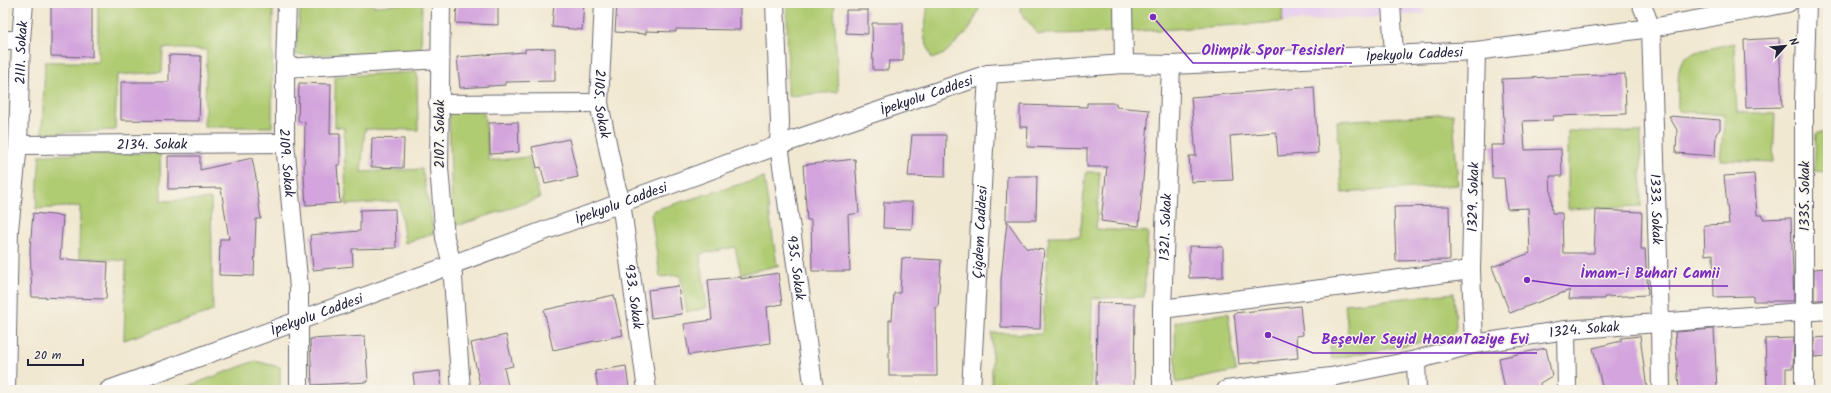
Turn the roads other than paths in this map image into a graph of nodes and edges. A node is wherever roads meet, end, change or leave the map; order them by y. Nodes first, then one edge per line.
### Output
1 (24, 3) edge
2 (286, 3) edge
3 (441, 3) edge
4 (604, 3) edge
5 (774, 3) edge
6 (1123, 3) edge
7 (1392, 3) edge
8 (1641, 3) edge
9 (1788, 3) edge
10 (1807, 3) edge
11 (1651, 28) junction
12 (3, 40) edge
13 (21, 40) junction
14 (1476, 51) junction
15 (1394, 55) junction
16 (440, 59) junction
17 (1124, 64) junction
18 (1171, 65) junction
19 (285, 68) junction
20 (988, 74) junction
21 (599, 103) junction
22 (438, 104) junction
23 (285, 143) junction
24 (18, 145) junction
25 (779, 145) junction
26 (621, 202) junction
27 (6, 230) edge
28 (452, 264) junction
29 (1471, 270) junction
30 (1162, 309) junction
31 (1828, 310) edge
32 (1804, 312) junction
33 (6, 318) edge
34 (298, 322) junction
35 (1660, 323) junction
36 (1566, 330) junction
37 (1474, 344) junction
38 (1416, 360) junction
39 (1331, 383) edge
40 (6, 390) edge
41 (109, 390) edge
42 (299, 390) edge
43 (461, 390) edge
44 (647, 390) edge
45 (814, 390) edge
46 (971, 390) edge
47 (1162, 390) edge
48 (1226, 390) edge
49 (1417, 390) edge
50 (1568, 390) edge
51 (1661, 390) edge
52 (1804, 390) edge

1 - 13 street, 2111. Sokak
2 - 19 street, 2109. Sokak
3 - 16 street, 2107. Sokak
4 - 21 street, 2105. Sokak
5 - 25 street, 935. Sokak
6 - 17 street
7 - 15 street
8 - 11 street
9 - 11 street, İpekyolu Caddesi
10 - 32 street, 1335. Sokak
11 - 14 street, İpekyolu Caddesi
11 - 35 street, 1333. Sokak
12 - 13 street
13 - 24 street, 2111. Sokak
14 - 15 street, İpekyolu Caddesi
14 - 29 street, 1329. Sokak
15 - 18 street, İpekyolu Caddesi
16 - 19 street
16 - 22 street, 2107. Sokak
17 - 18 street, İpekyolu Caddesi
17 - 20 street, İpekyolu Caddesi
18 - 30 street, 1321. Sokak
19 - 23 street, 2109. Sokak
20 - 25 street, İpekyolu Caddesi
20 - 46 street, Çigdem Caddesi
21 - 22 street
21 - 26 street, 2105. Sokak
22 - 28 street, 2107. Sokak
23 - 24 street, 2134. Sokak
23 - 34 street, 2109. Sokak
24 - 27 street, 2111. Sokak
25 - 26 street, İpekyolu Caddesi
25 - 45 street, 935. Sokak
26 - 28 street, İpekyolu Caddesi
26 - 44 street, 933. Sokak
27 - 33 street, 2111. Sokak
28 - 34 street, İpekyolu Caddesi
28 - 43 street, 2107. Sokak
29 - 30 street
29 - 37 street, 1329. Sokak
30 - 47 street, 1321. Sokak
31 - 32 street, 1324. Sokak
32 - 35 street, 1324. Sokak
32 - 52 street, 1335. Sokak
33 - 40 street, 2111. Sokak
34 - 41 street, İpekyolu Caddesi
34 - 42 street, 2109. Sokak
35 - 36 street, 1324. Sokak
35 - 51 street, 1333. Sokak
36 - 37 street, 1324. Sokak
36 - 50 street
37 - 38 street, 1324. Sokak
38 - 39 street, 1324. Sokak
38 - 49 street
39 - 48 street, 1324. Sokak

